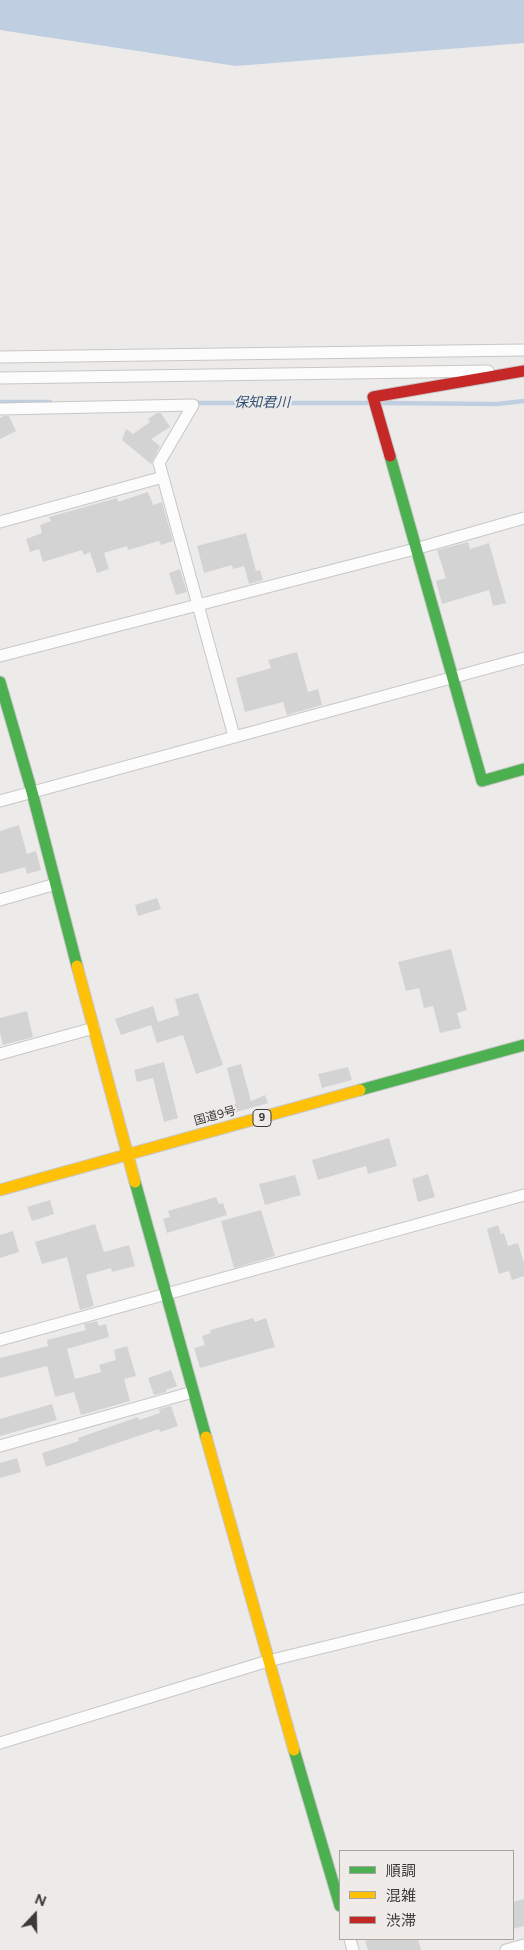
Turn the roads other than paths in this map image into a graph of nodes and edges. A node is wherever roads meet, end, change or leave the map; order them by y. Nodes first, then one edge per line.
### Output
1 (524, 350) edge
2 (0, 357) edge
3 (522, 371) edge
4 (0, 378) edge
5 (0, 409) edge
6 (163, 477) junction
7 (524, 518) edge
8 (0, 522) edge
9 (415, 549) junction
10 (199, 604) junction
11 (0, 656) edge
12 (524, 658) edge
13 (452, 678) junction
14 (0, 682) edge
15 (234, 736) junction
16 (524, 769) edge
17 (32, 792) junction
18 (0, 801) edge
19 (56, 884) junction
20 (0, 900) edge
21 (94, 1028) junction
22 (524, 1045) edge
23 (0, 1054) edge
24 (127, 1155) junction
25 (0, 1190) edge
26 (524, 1195) edge
27 (166, 1294) junction
28 (0, 1340) edge
29 (193, 1392) junction
30 (0, 1446) edge
31 (524, 1598) edge
32 (268, 1661) junction
33 (0, 1743) edge
34 (339, 1903) edge
35 (524, 1945) edge
36 (506, 1950) edge

1 - 2 street
3 - 4 street
3 - 9 main road
5 - 6 street
6 - 8 street
6 - 10 street
7 - 9 street
9 - 10 street
9 - 13 main road
10 - 11 street
10 - 15 street
12 - 13 street
13 - 15 street
13 - 16 main road
14 - 17 main road
15 - 17 street
17 - 18 street
17 - 19 main road
19 - 20 street
19 - 21 main road
21 - 23 street
21 - 24 main road
22 - 24 main road, 国道9号 / 9
24 - 25 main road, 国道9号 / 9
24 - 27 main road
26 - 27 street
27 - 28 street
27 - 29 main road
29 - 30 street
29 - 32 main road
31 - 32 street
32 - 33 street
32 - 34 main road
35 - 36 street

